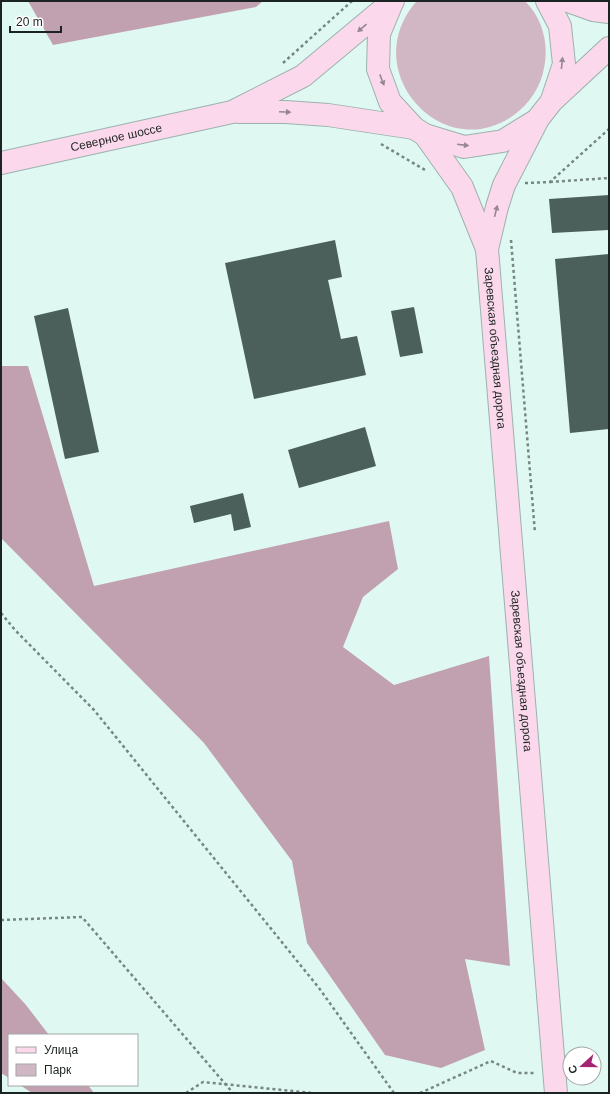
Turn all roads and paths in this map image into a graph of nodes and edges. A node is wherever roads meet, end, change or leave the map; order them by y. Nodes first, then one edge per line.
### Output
1 (352, 1) edge
2 (547, 1) edge
3 (568, 1) edge
4 (393, 2) edge
5 (609, 12) edge
6 (609, 48) edge
7 (279, 66) dead end
8 (552, 101) junction
9 (232, 112) junction
10 (537, 120) junction
11 (609, 129) edge
12 (419, 131) junction
13 (378, 143) dead end
14 (1, 163) edge
15 (426, 171) dead end
16 (609, 178) edge
17 (550, 182) junction
18 (529, 183) junction
19 (515, 186) junction
20 (510, 233) dead end
21 (487, 249) junction
22 (535, 533) dead end
23 (1, 613) edge
24 (1, 920) edge
25 (555, 1083) edge
26 (186, 1093) edge
27 (233, 1093) edge
28 (312, 1093) edge
29 (394, 1093) edge
30 (420, 1093) edge

1 - 7 path
8 -> 2 main road
3 - 5 main road
4 -> 9 main road
4 -> 12 main road
6 - 8 main road
8 - 10 main road
9 -> 12 main road
9 - 14 main road, Северное шоссе
12 -> 10 main road
10 - 19 main road
11 - 17 path
12 - 21 main road
13 - 15 path
16 - 17 path
17 - 18 path
18 - 19 path
18 - 19 path
21 -> 19 main road
20 - 22 path
21 - 25 main road, Заревская объездная дорога
23 - 29 path
24 - 27 path
25 - 30 path
26 - 28 path

